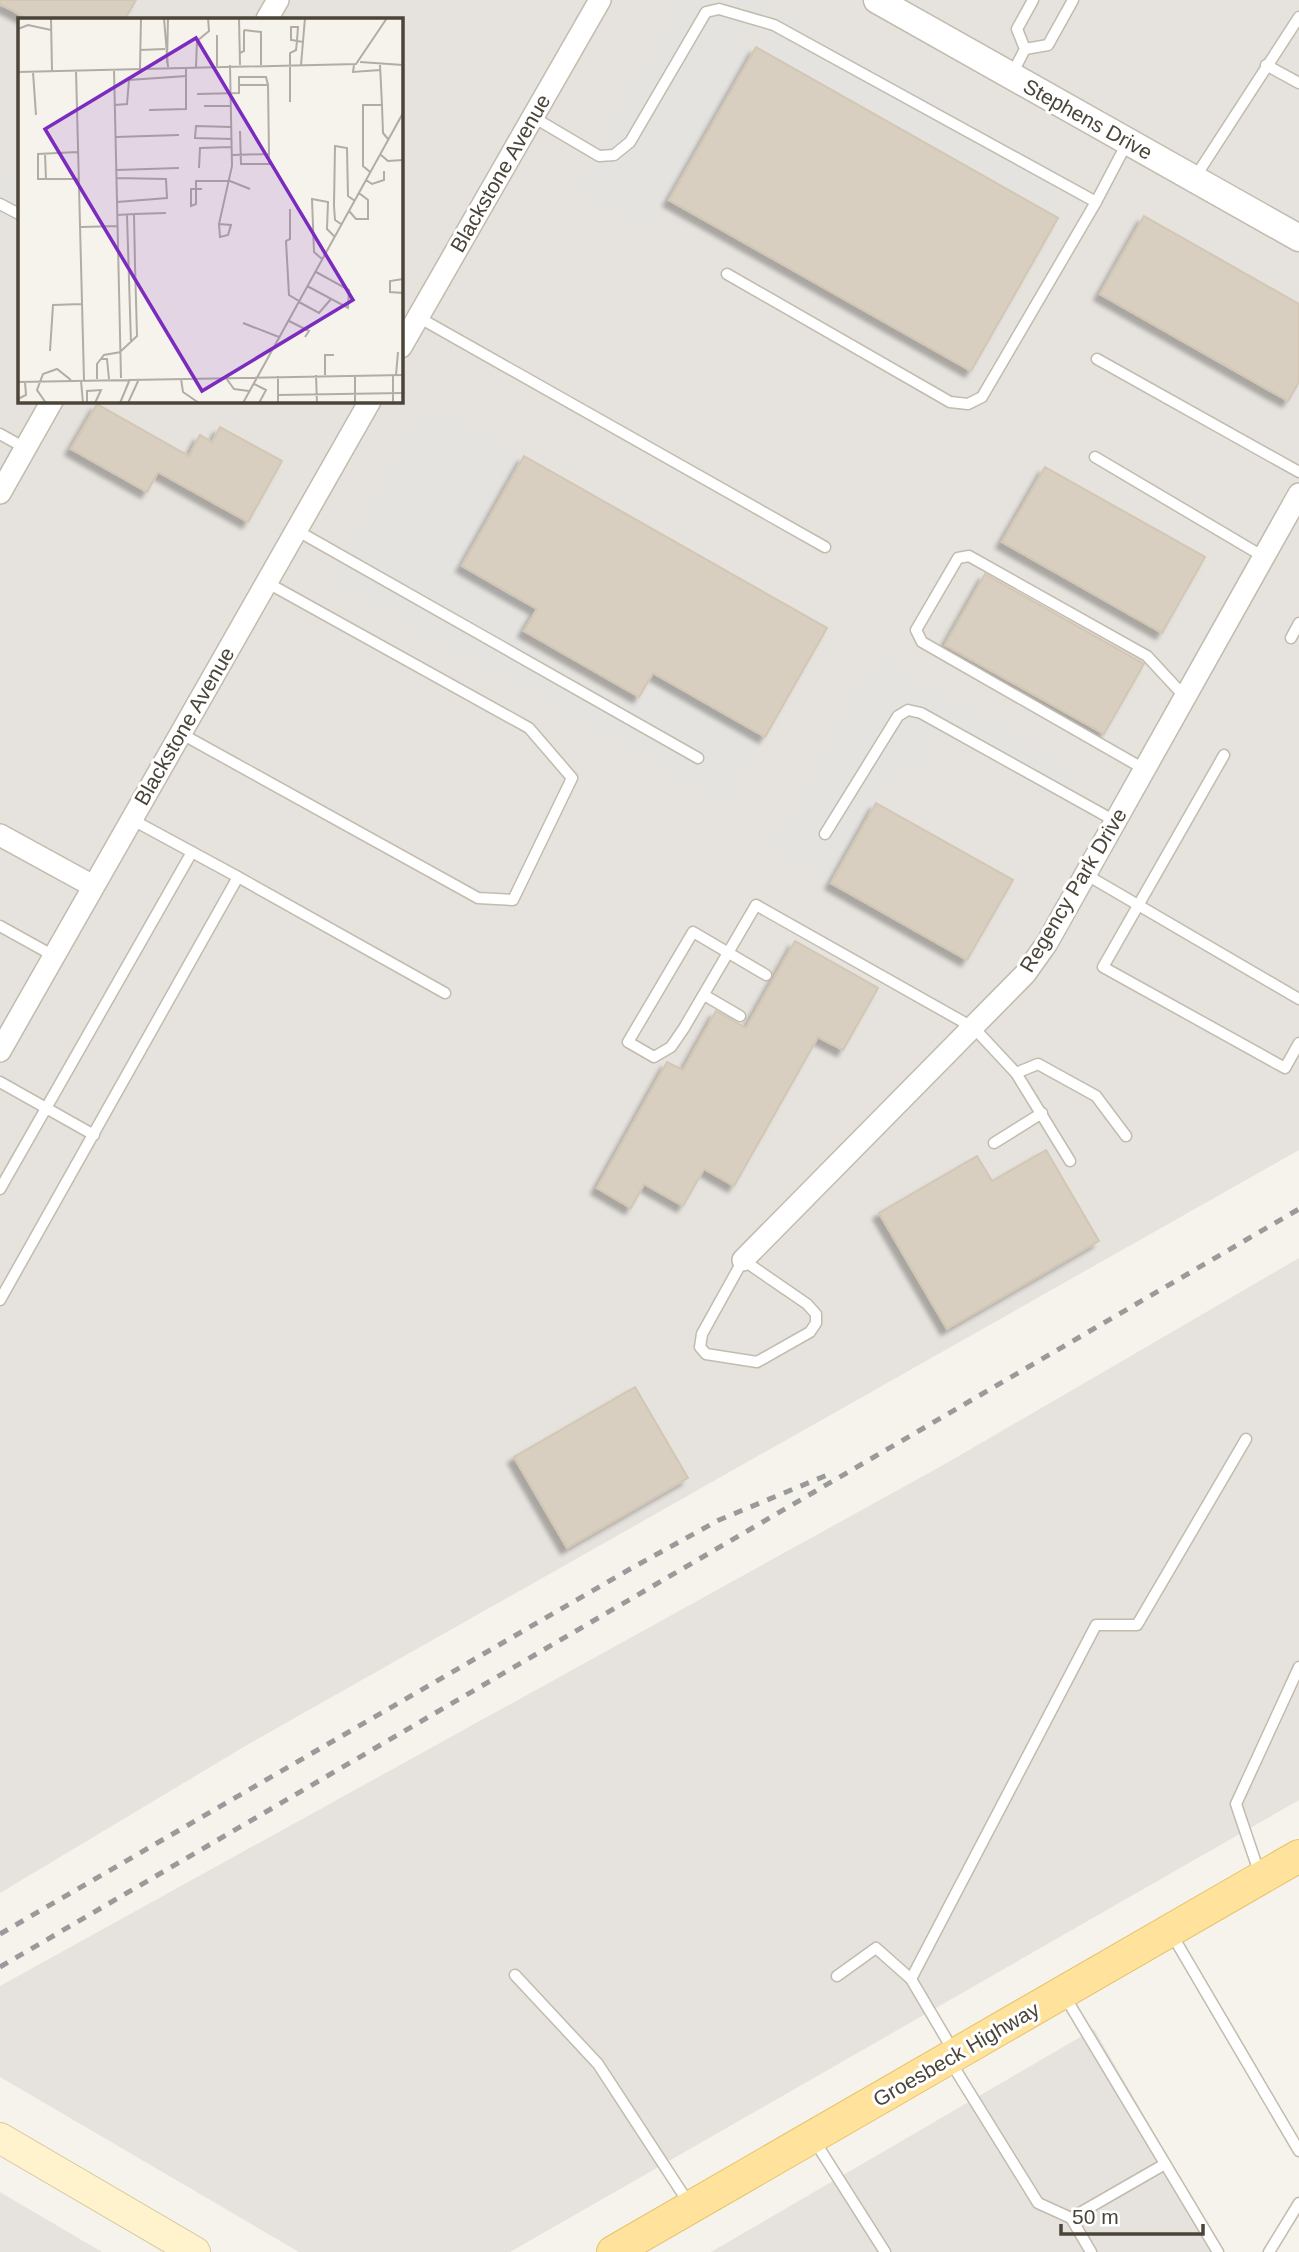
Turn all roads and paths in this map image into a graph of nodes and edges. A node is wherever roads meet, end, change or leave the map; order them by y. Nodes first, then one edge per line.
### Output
1 (278, 0) edge
2 (600, 0) edge
3 (877, 0) edge
4 (1033, 0) edge
5 (1073, 0) edge
6 (1299, 17) edge
7 (268, 18) edge
8 (1025, 49) junction
9 (1266, 65) junction
10 (1011, 76) junction
11 (1299, 83) edge
12 (533, 117) junction
13 (1128, 141) junction
14 (1194, 179) junction
15 (1096, 202) junction
16 (0, 204) edge
17 (18, 213) edge
18 (1299, 237) edge
19 (727, 274) dead end
20 (418, 317) junction
21 (402, 345) edge
22 (1097, 359) dead end
23 (51, 402) edge
24 (369, 402) edge
25 (0, 434) edge
26 (25, 448) junction
27 (1095, 457) dead end
28 (1299, 472) edge
29 (0, 493) edge
30 (1299, 494) edge
31 (296, 530) junction
32 (825, 547) dead end
33 (1264, 557) junction
34 (266, 582) junction
35 (1299, 623) edge
36 (1291, 638) dead end
37 (1185, 697) junction
38 (180, 733) junction
39 (1224, 755) dead end
40 (698, 758) dead end
41 (1144, 769) junction
42 (131, 819) junction
43 (1115, 821) junction
44 (825, 834) dead end
45 (0, 835) edge
46 (192, 852) junction
47 (1086, 874) junction
48 (238, 877) junction
49 (93, 886) junction
50 (1138, 905) junction
51 (0, 926) edge
52 (729, 952) junction
53 (54, 956) junction
54 (766, 975) dead end
55 (445, 993) dead end
56 (704, 995) junction
57 (1299, 999) edge
58 (740, 1016) dead end
59 (974, 1028) junction
60 (1299, 1043) edge
61 (0, 1051) edge
62 (1016, 1073) junction
63 (0, 1082) edge
64 (46, 1108) junction
65 (1042, 1113) junction
66 (94, 1135) junction
67 (1126, 1136) dead end
68 (994, 1143) dead end
69 (1070, 1161) dead end
70 (0, 1189) edge
71 (743, 1260) junction
72 (0, 1300) edge
73 (1246, 1439) dead end
74 (1299, 1667) edge
75 (1299, 1856) edge
76 (1261, 1878) junction
77 (1170, 1930) junction
78 (515, 1975) dead end
79 (837, 1976) dead end
80 (911, 1979) junction
81 (1062, 1993) junction
82 (952, 2057) junction
83 (812, 2137) junction
84 (0, 2138) edge
85 (1299, 2151) edge
86 (1165, 2164) junction
87 (1299, 2203) edge
88 (691, 2207) junction
89 (1071, 2218) junction
90 (195, 2252) edge
91 (613, 2252) edge
92 (885, 2252) edge
93 (1091, 2252) edge
94 (1217, 2252) edge
95 (1269, 2252) edge

1 - 7 street
2 - 12 street, Blackstone Avenue
3 - 10 street, Stephens Drive
4 - 8 lane
5 - 8 lane
6 - 9 lane
8 - 10 lane
9 - 11 lane
9 - 14 lane
10 - 13 street, Stephens Drive
12 - 15 lane
12 - 20 street, Blackstone Avenue
13 - 14 street, Stephens Drive
13 - 15 lane
14 - 18 street, Stephens Drive
15 - 19 lane
16 - 17 lane
20 - 21 street, Blackstone Avenue
20 - 32 lane
22 - 28 lane
23 - 26 street
24 - 31 street, Blackstone Avenue
25 - 26 lane
26 - 29 street
27 - 33 lane
30 - 33 street, Regency Park Drive
31 - 34 street, Blackstone Avenue
31 - 40 lane
33 - 37 street, Regency Park Drive
34 - 38 street, Blackstone Avenue
34 - 38 lane
35 - 36 lane
37 - 41 street, Regency Park Drive
37 - 41 lane
38 - 42 street, Blackstone Avenue
39 - 50 lane
41 - 43 street, Regency Park Drive
42 - 46 lane
42 - 49 street, Blackstone Avenue
43 - 44 lane
43 - 47 street, Regency Park Drive
45 - 49 street
46 - 48 lane
46 - 64 lane
47 - 50 lane
47 - 59 street, Regency Park Drive
48 - 55 lane
48 - 66 lane
49 - 53 street, Blackstone Avenue
50 - 57 lane
50 - 60 lane
51 - 53 lane
52 - 54 lane
52 - 56 lane
52 - 56 lane
52 - 59 lane
53 - 61 street, Blackstone Avenue
56 - 58 lane
59 - 62 lane
59 - 71 street, Regency Park Drive
62 - 65 lane
62 - 67 lane
63 - 64 lane
64 - 66 lane
64 - 70 lane
65 - 68 lane
65 - 69 lane
66 - 72 lane
71 - 71 lane
73 - 80 lane
74 - 76 lane
75 - 76 main road, Groesbeck Highway
76 - 77 main road, Groesbeck Highway
77 - 81 main road, Groesbeck Highway
77 - 85 lane
78 - 88 lane
79 - 80 lane
80 - 82 lane
81 - 82 main road, Groesbeck Highway
81 - 86 lane
82 - 83 main road, Groesbeck Highway
82 - 89 lane
83 - 88 main road, Groesbeck Highway
83 - 92 lane
84 - 90 main road
86 - 89 lane
86 - 94 lane
87 - 95 lane
88 - 91 main road, Groesbeck Highway
89 - 93 lane

